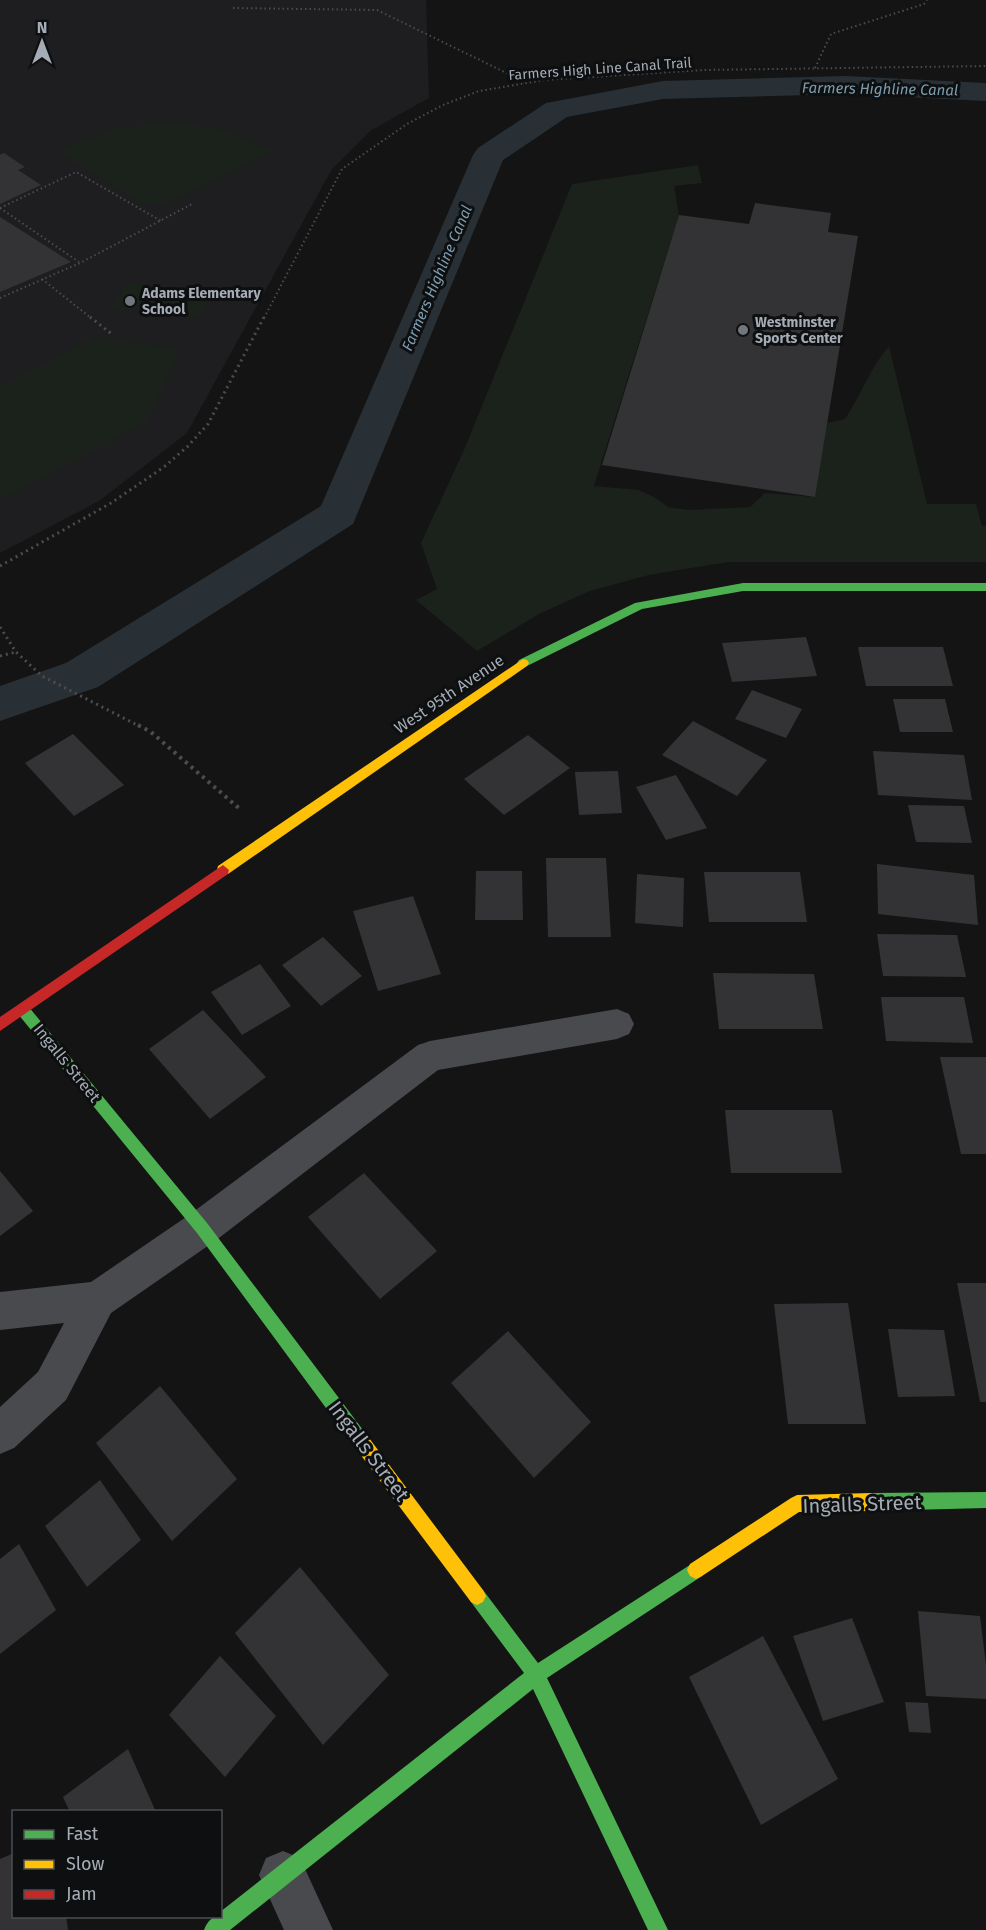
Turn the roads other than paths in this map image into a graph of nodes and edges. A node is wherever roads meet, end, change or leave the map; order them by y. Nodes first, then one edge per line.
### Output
1 (986, 587) edge
2 (23, 1010) junction
3 (617, 1024) dead end
4 (0, 1025) edge
5 (202, 1228) junction
6 (97, 1300) junction
7 (0, 1311) edge
8 (0, 1434) edge
9 (986, 1500) edge
10 (536, 1675) junction
11 (283, 1875) junction
12 (214, 1930) edge
13 (309, 1930) edge
14 (658, 1930) edge

1 - 2 street, West 95th Avenue
2 - 4 street, West 95th Avenue
2 - 5 street, Ingalls Street
3 - 5 street
5 - 6 street
5 - 10 street, Ingalls Street
6 - 7 street
6 - 8 street
9 - 10 street, Ingalls Street
10 - 11 street, Ingalls Street
10 - 14 street, Ingalls Street
11 - 12 street, Ingalls Street
11 - 13 street

